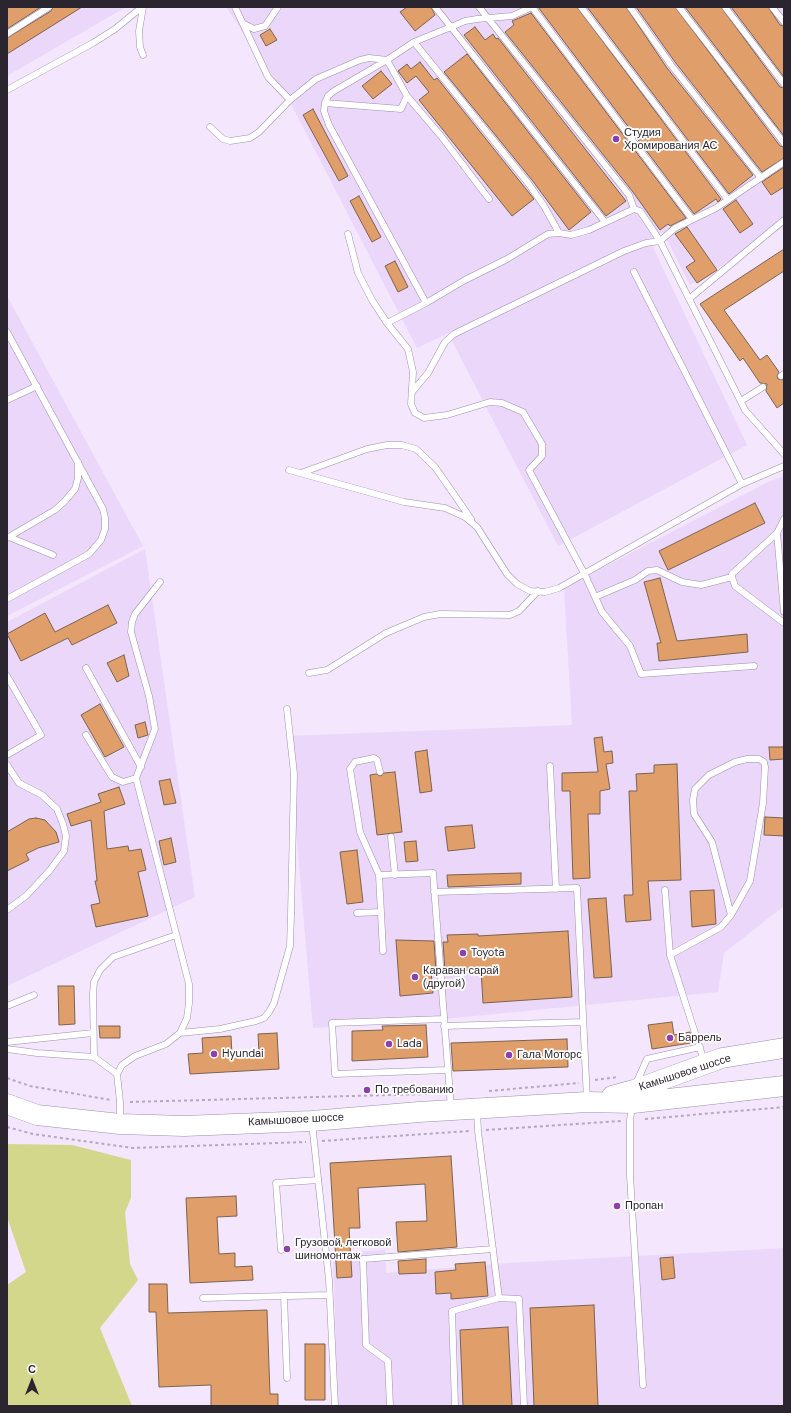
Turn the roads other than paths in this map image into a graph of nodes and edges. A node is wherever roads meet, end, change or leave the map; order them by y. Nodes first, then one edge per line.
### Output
1 (49, 7) edge
2 (142, 7) edge
3 (235, 7) edge
4 (278, 7) edge
5 (434, 7) edge
6 (480, 7) edge
7 (532, 7) edge
8 (581, 7) edge
9 (630, 7) edge
10 (679, 7) edge
11 (725, 7) edge
12 (772, 7) edge
13 (487, 17) junction
14 (784, 22) edge
15 (243, 23) junction
16 (451, 28) junction
17 (7, 34) edge
18 (414, 42) junction
19 (143, 55) dead end
20 (387, 60) junction
21 (784, 84) edge
22 (7, 90) edge
23 (407, 96) junction
24 (290, 100) junction
25 (325, 103) junction
26 (210, 127) dead end
27 (784, 143) edge
28 (784, 162) edge
29 (761, 178) junction
30 (489, 199) dead end
31 (728, 200) junction
32 (634, 209) junction
33 (692, 219) junction
34 (784, 220) edge
35 (605, 222) junction
36 (559, 233) junction
37 (348, 234) dead end
38 (660, 241) junction
39 (634, 272) dead end
40 (689, 299) junction
41 (426, 304) junction
42 (387, 323) junction
43 (7, 332) edge
44 (37, 386) junction
45 (763, 387) dead end
46 (412, 392) junction
47 (7, 400) edge
48 (741, 401) junction
49 (784, 454) edge
50 (78, 461) junction
51 (784, 466) edge
52 (289, 470) dead end
53 (301, 473) junction
54 (742, 484) junction
55 (784, 519) edge
56 (477, 527) junction
57 (777, 534) junction
58 (8, 537) edge
59 (53, 555) dead end
60 (585, 575) junction
61 (732, 577) junction
62 (160, 582) dead end
63 (538, 591) junction
64 (595, 597) junction
65 (7, 599) edge
66 (784, 612) edge
67 (784, 623) edge
68 (754, 666) dead end
69 (86, 668) dead end
70 (309, 673) dead end
71 (7, 676) edge
72 (287, 709) dead end
73 (86, 735) dead end
74 (7, 755) edge
75 (7, 765) edge
76 (550, 766) dead end
77 (141, 767) junction
78 (380, 772) dead end
79 (136, 778) junction
80 (391, 837) dead end
81 (396, 875) junction
82 (379, 876) junction
83 (556, 889) junction
84 (665, 890) dead end
85 (434, 892) junction
86 (7, 910) edge
87 (381, 912) junction
88 (357, 914) dead end
89 (731, 915) junction
90 (176, 934) junction
91 (383, 951) dead end
92 (670, 955) junction
93 (34, 995) dead end
94 (7, 1006) edge
95 (444, 1022) junction
96 (584, 1022) junction
97 (93, 1033) junction
98 (180, 1033) junction
99 (7, 1042) edge
100 (784, 1048) edge
101 (7, 1049) edge
102 (702, 1056) junction
103 (94, 1057) junction
104 (447, 1070) junction
105 (117, 1074) junction
106 (784, 1086) edge
107 (634, 1096) junction
108 (450, 1102) junction
109 (587, 1102) junction
110 (7, 1104) edge
111 (477, 1109) junction
112 (312, 1121) junction
113 (120, 1124) junction
114 (318, 1180) junction
115 (493, 1248) junction
116 (281, 1250) dead end
117 (284, 1296) junction
118 (329, 1296) junction
119 (203, 1298) dead end
120 (499, 1298) junction
121 (287, 1378) dead end
122 (643, 1385) dead end
123 (335, 1406) edge
124 (390, 1406) edge
125 (455, 1406) edge
126 (524, 1406) edge

1 - 17 lane
2 - 19 lane
2 - 22 lane
3 - 15 lane
4 - 15 lane
5 - 16 lane
6 - 13 lane
7 - 13 lane
7 - 33 lane
8 - 31 lane
9 - 29 lane
10 - 27 lane
11 - 21 lane
12 - 14 lane
13 - 16 lane
13 - 32 lane
15 - 24 lane
16 - 18 lane
16 - 35 lane
18 - 20 lane
18 - 36 lane
20 - 23 lane
20 - 24 lane
20 - 25 lane
23 - 25 lane
23 - 30 lane
24 - 26 lane
25 - 41 lane
28 - 29 lane
29 - 31 lane
31 - 33 lane
32 - 35 lane
32 - 38 lane
33 - 38 lane
34 - 40 lane
35 - 36 lane
36 - 41 lane
37 - 42 lane
38 - 40 lane
38 - 46 lane
39 - 54 lane
40 - 48 lane
41 - 42 lane
42 - 46 lane
43 - 44 lane
44 - 47 lane
44 - 50 lane
45 - 48 lane
46 - 60 lane
48 - 49 lane
50 - 58 lane
50 - 65 lane
51 - 54 lane
52 - 53 lane
53 - 56 lane
53 - 56 lane
54 - 60 lane
55 - 57 lane
56 - 63 lane
57 - 61 lane
57 - 66 lane
58 - 59 lane
60 - 63 lane
60 - 64 lane
61 - 64 lane
61 - 67 lane
62 - 77 lane
63 - 70 lane
64 - 68 lane
69 - 77 lane
71 - 74 lane
72 - 98 lane
73 - 79 lane
75 - 86 lane
76 - 83 lane
77 - 79 lane
78 - 82 lane
79 - 90 lane
80 - 81 lane
81 - 82 lane
81 - 85 lane
82 - 87 lane
83 - 85 lane
83 - 96 lane
84 - 92 lane
85 - 95 lane
87 - 88 lane
87 - 91 lane
89 - 89 lane
89 - 92 lane
90 - 97 lane
90 - 98 lane
92 - 102 lane
93 - 94 lane
95 - 96 lane
95 - 104 lane
95 - 104 lane
96 - 109 lane
97 - 99 lane
97 - 103 lane
98 - 105 lane
100 - 102 main road, Камышовое шоссе
101 - 103 lane
102 - 107 main road, Камышовое шоссе
103 - 105 lane
104 - 108 lane
105 - 113 lane
106 - 107 main road, Камышовое шоссе
107 - 109 main road, Камышовое шоссе
107 - 122 lane
108 - 111 main road, Камышовое шоссе
108 - 112 main road, Камышовое шоссе
109 - 111 main road, Камышовое шоссе
110 - 113 main road, Камышовое шоссе
111 - 115 lane
112 - 113 main road, Камышовое шоссе
112 - 114 lane
114 - 116 lane
114 - 118 lane
115 - 120 lane
115 - 124 lane
117 - 118 lane
117 - 119 lane
117 - 121 lane
118 - 123 lane
120 - 125 lane
120 - 126 lane

